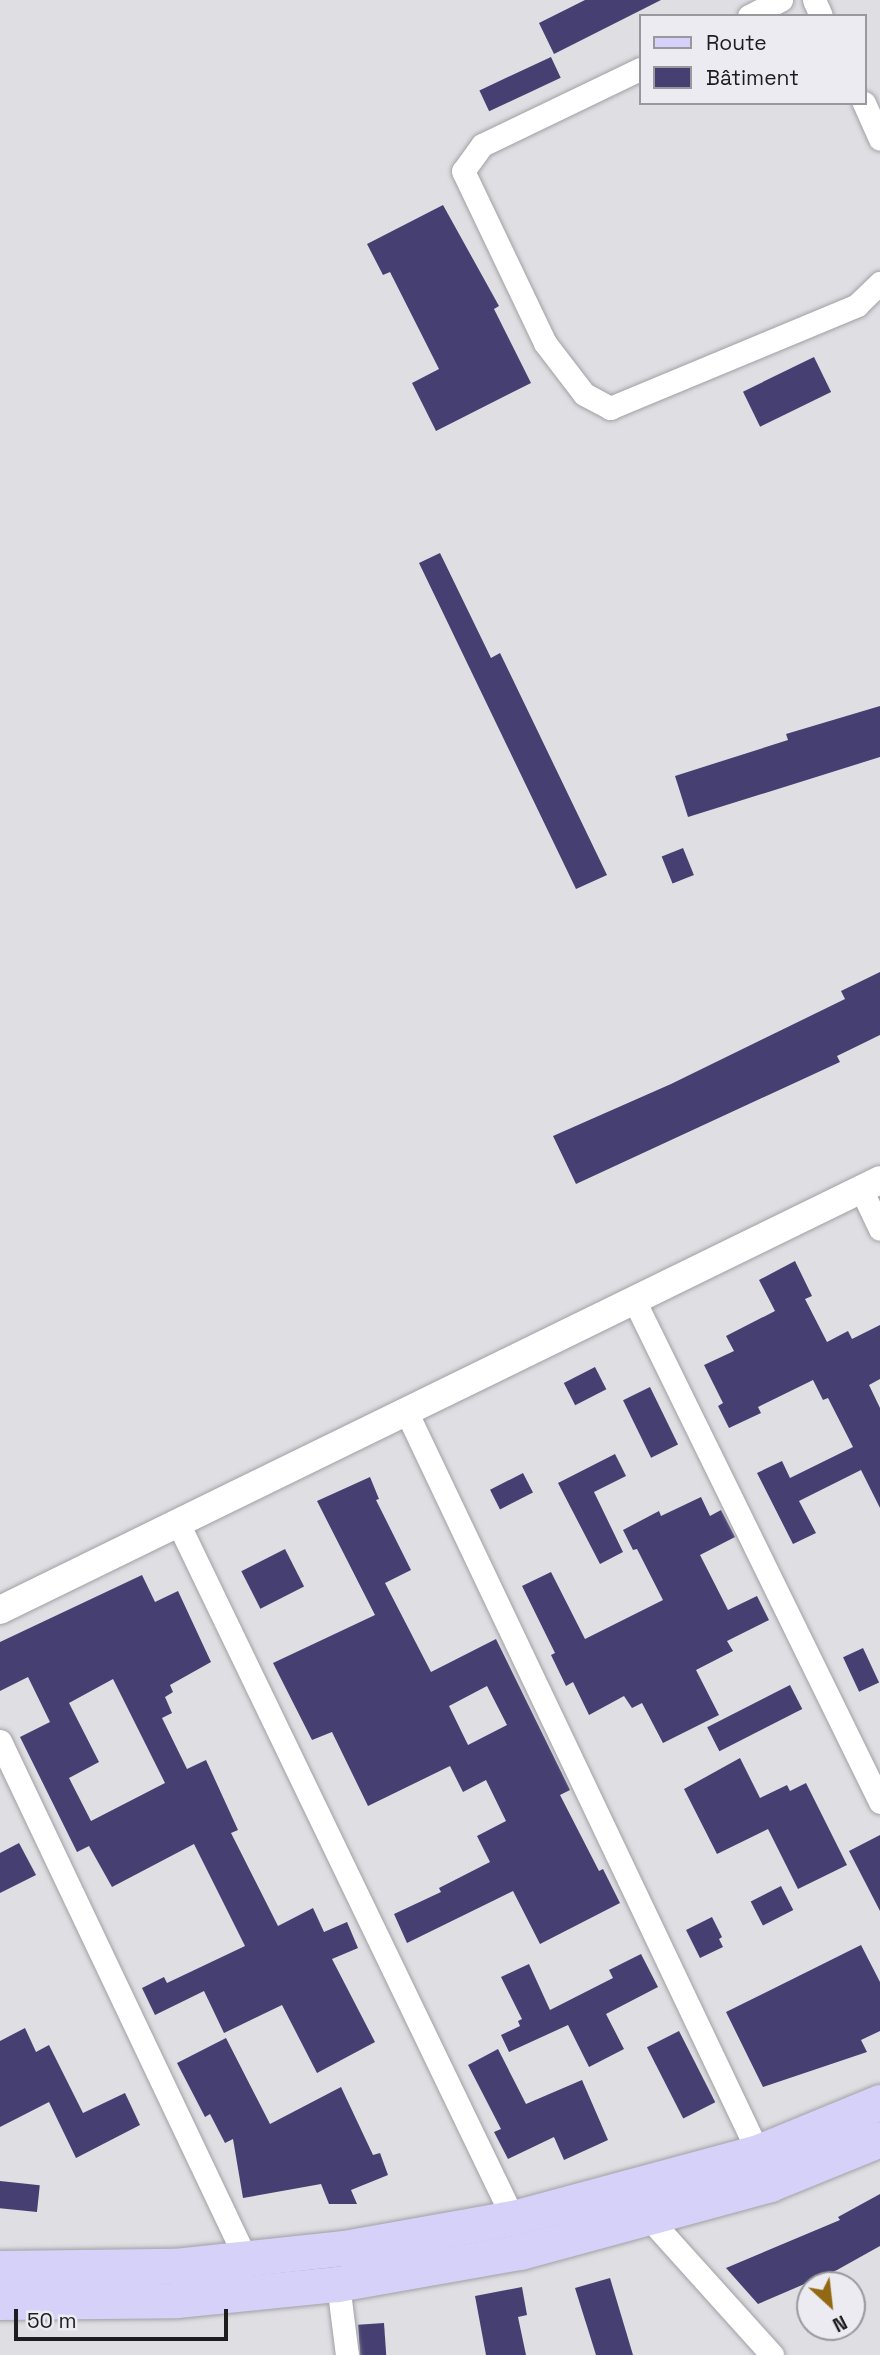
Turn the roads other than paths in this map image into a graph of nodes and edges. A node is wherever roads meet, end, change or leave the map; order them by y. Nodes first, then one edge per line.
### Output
1 (781, 0) edge
2 (753, 14) edge
3 (638, 70) edge
4 (865, 105) edge
5 (880, 139) edge
6 (880, 283) edge
7 (871, 1184) edge
8 (880, 1229) edge
9 (634, 1300) junction
10 (406, 1411) junction
11 (178, 1523) junction
12 (0, 1610) edge
13 (0, 1741) edge
14 (880, 1802) edge
15 (880, 2102) edge
16 (880, 2139) edge
17 (758, 2152) junction
18 (647, 2216) junction
19 (513, 2218) junction
20 (246, 2259) junction
21 (0, 2268) edge
22 (338, 2284) junction
23 (0, 2302) edge
24 (348, 2355) edge
25 (772, 2355) edge

1 - 2 street
3 - 6 street
4 - 5 street
7 - 8 street
7 - 9 street
9 - 10 street
9 - 14 street
10 - 11 street
10 - 17 street
11 - 12 street
11 - 19 street
13 - 20 street
15 - 17 main road
16 - 18 main road
17 - 19 main road
18 - 22 main road
18 - 25 street
19 - 20 main road
20 - 21 main road
22 - 23 main road
22 - 24 street

